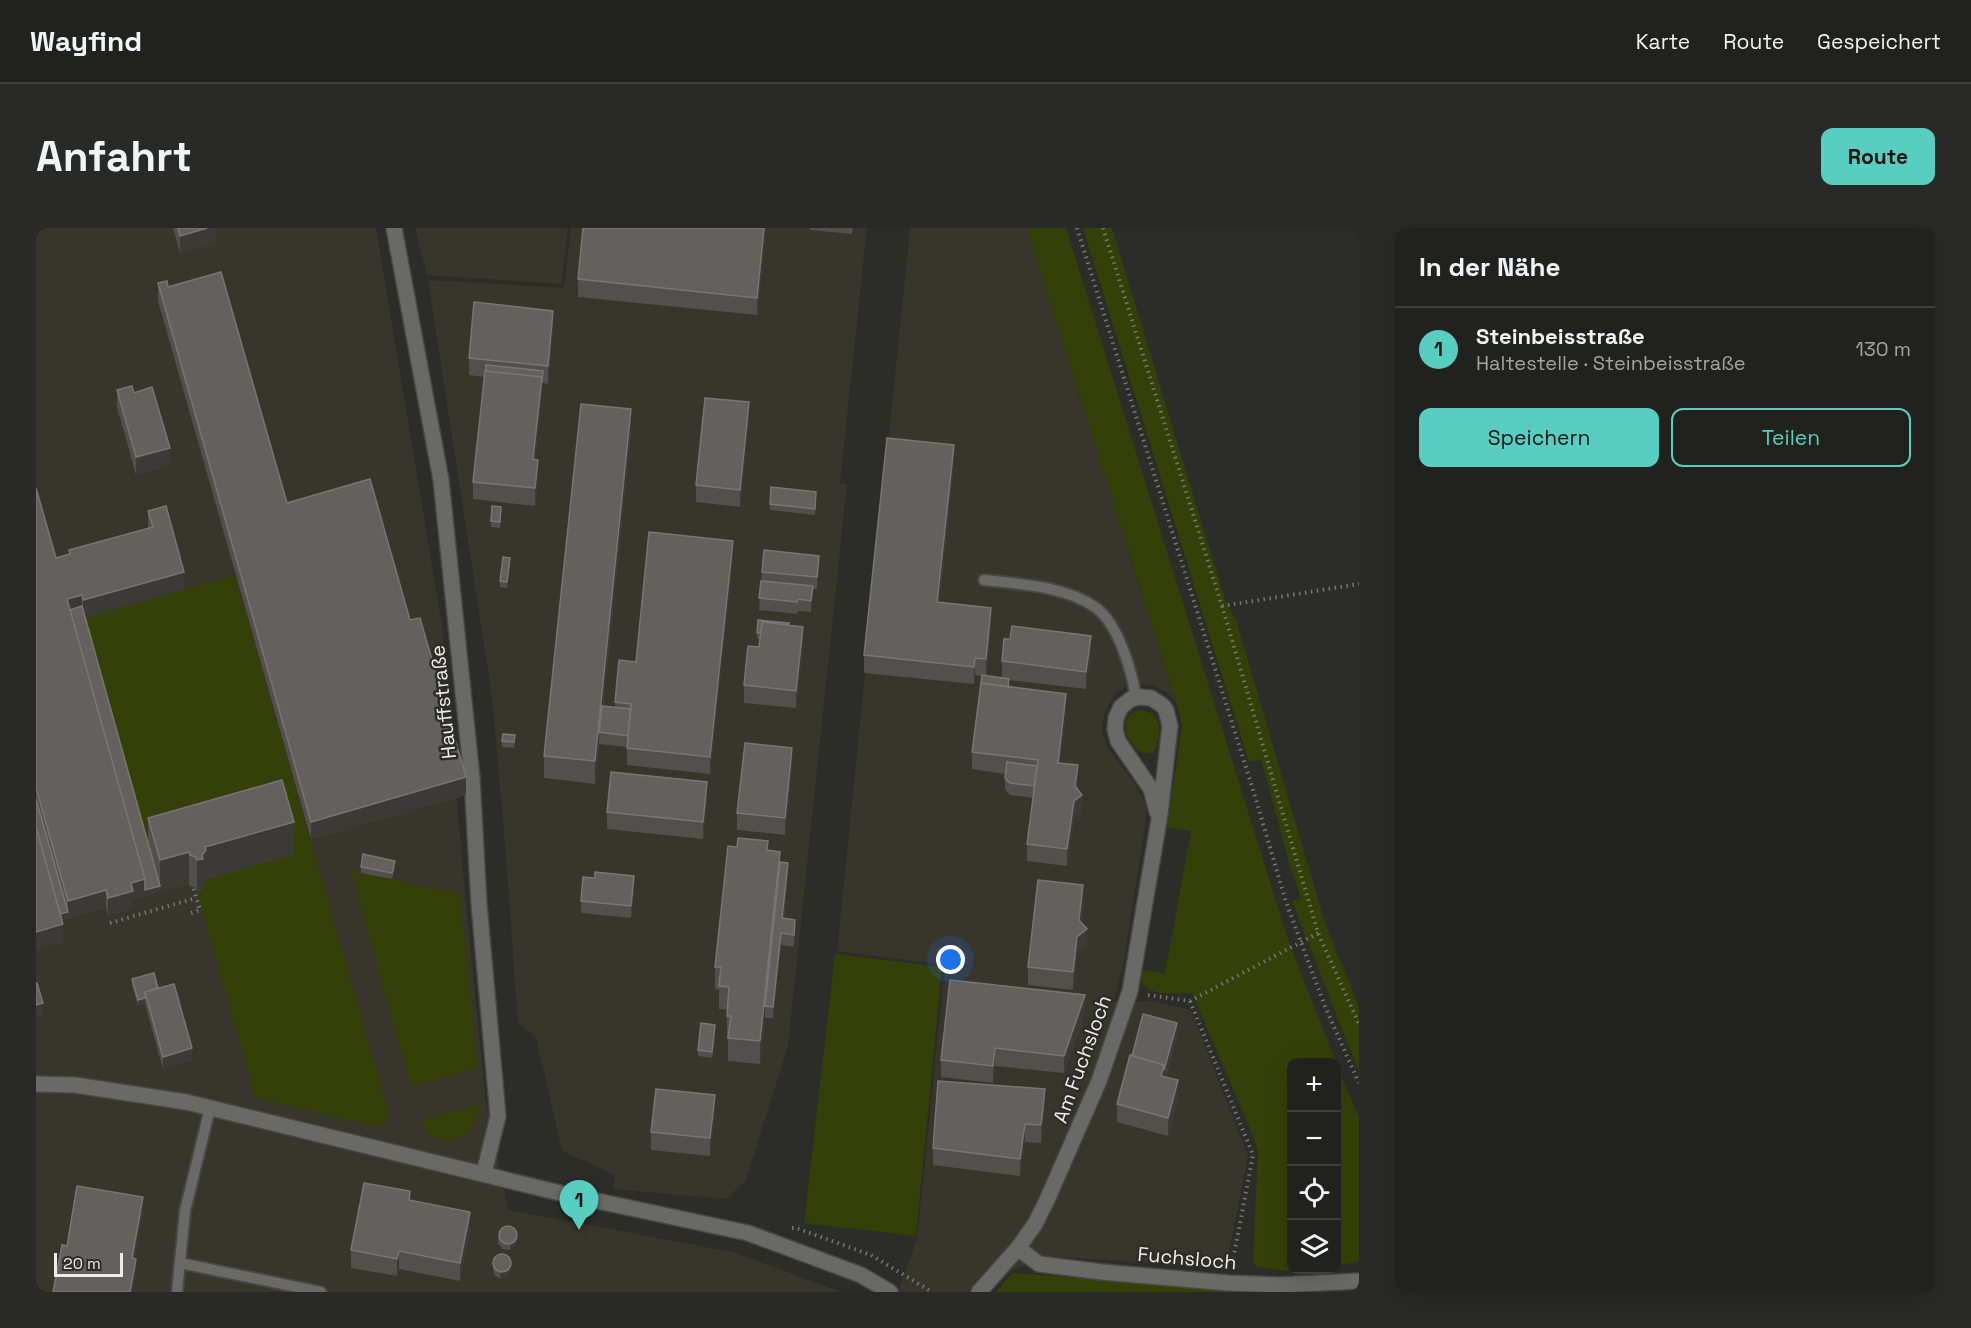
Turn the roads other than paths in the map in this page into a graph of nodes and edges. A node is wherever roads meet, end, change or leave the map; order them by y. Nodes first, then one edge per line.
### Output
1 (394, 228) edge
2 (984, 580) dead end
3 (1136, 698) junction
4 (1160, 814) junction
5 (36, 1084) edge
6 (210, 1108) junction
7 (484, 1173) junction
8 (1017, 1248) junction
9 (180, 1263) junction
10 (1359, 1281) edge
11 (177, 1292) edge
12 (321, 1292) edge
13 (890, 1292) edge
14 (979, 1292) edge

1 - 7 street, Hauffstraße
2 - 3 lane
3 - 4 street
3 - 4 street, Am Fuchsloch
4 - 8 street, Am Fuchsloch
5 - 6 street
6 - 7 street
6 - 9 lane
7 - 13 street
8 - 10 street, Fuchsloch
8 - 14 street, Am Fuchsloch
9 - 11 lane
9 - 12 lane

